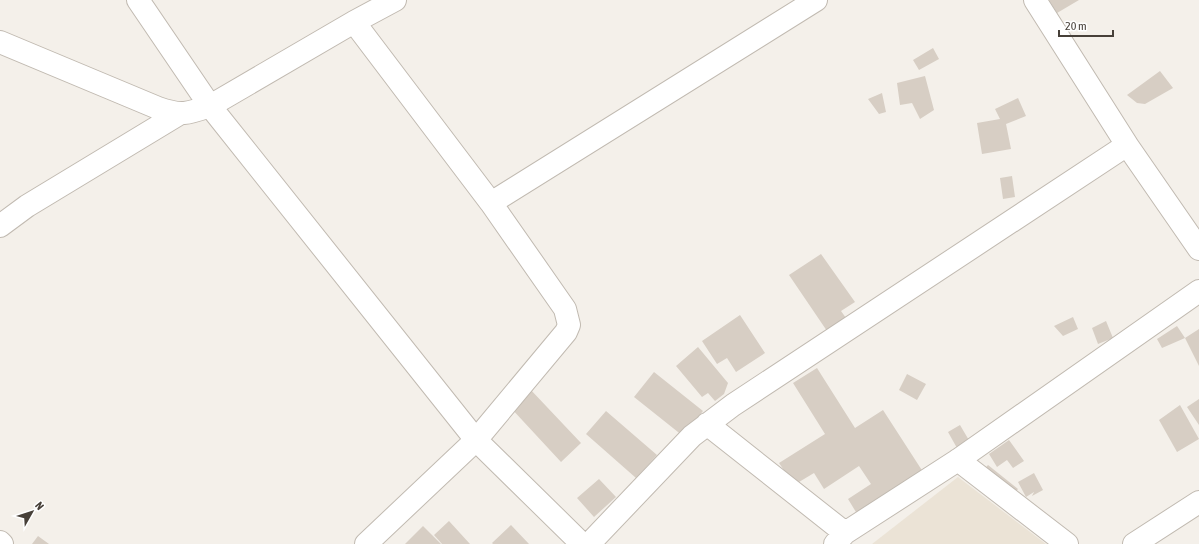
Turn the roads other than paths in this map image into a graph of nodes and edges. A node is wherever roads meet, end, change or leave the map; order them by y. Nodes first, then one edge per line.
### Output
1 (138, 0) edge
2 (395, 0) edge
3 (816, 0) edge
4 (1035, 0) edge
5 (354, 22) junction
6 (0, 42) edge
7 (210, 106) junction
8 (178, 114) junction
9 (1127, 145) junction
10 (491, 203) junction
11 (0, 226) edge
12 (1199, 249) edge
13 (1199, 291) edge
14 (707, 424) junction
15 (476, 440) junction
16 (958, 460) junction
17 (1199, 502) edge
18 (840, 539) edge
19 (366, 544) edge
20 (582, 544) edge
21 (589, 544) edge
22 (1067, 544) edge
23 (1134, 544) edge

1 - 7 street
2 - 5 street
3 - 10 street
4 - 9 street
5 - 7 street
5 - 10 street
6 - 8 street
7 - 8 street
7 - 15 street
8 - 11 street
9 - 12 street
9 - 14 street
10 - 15 street
13 - 16 street
14 - 18 street
14 - 21 street
15 - 19 street
15 - 20 street
16 - 18 street
16 - 22 street
17 - 23 street

